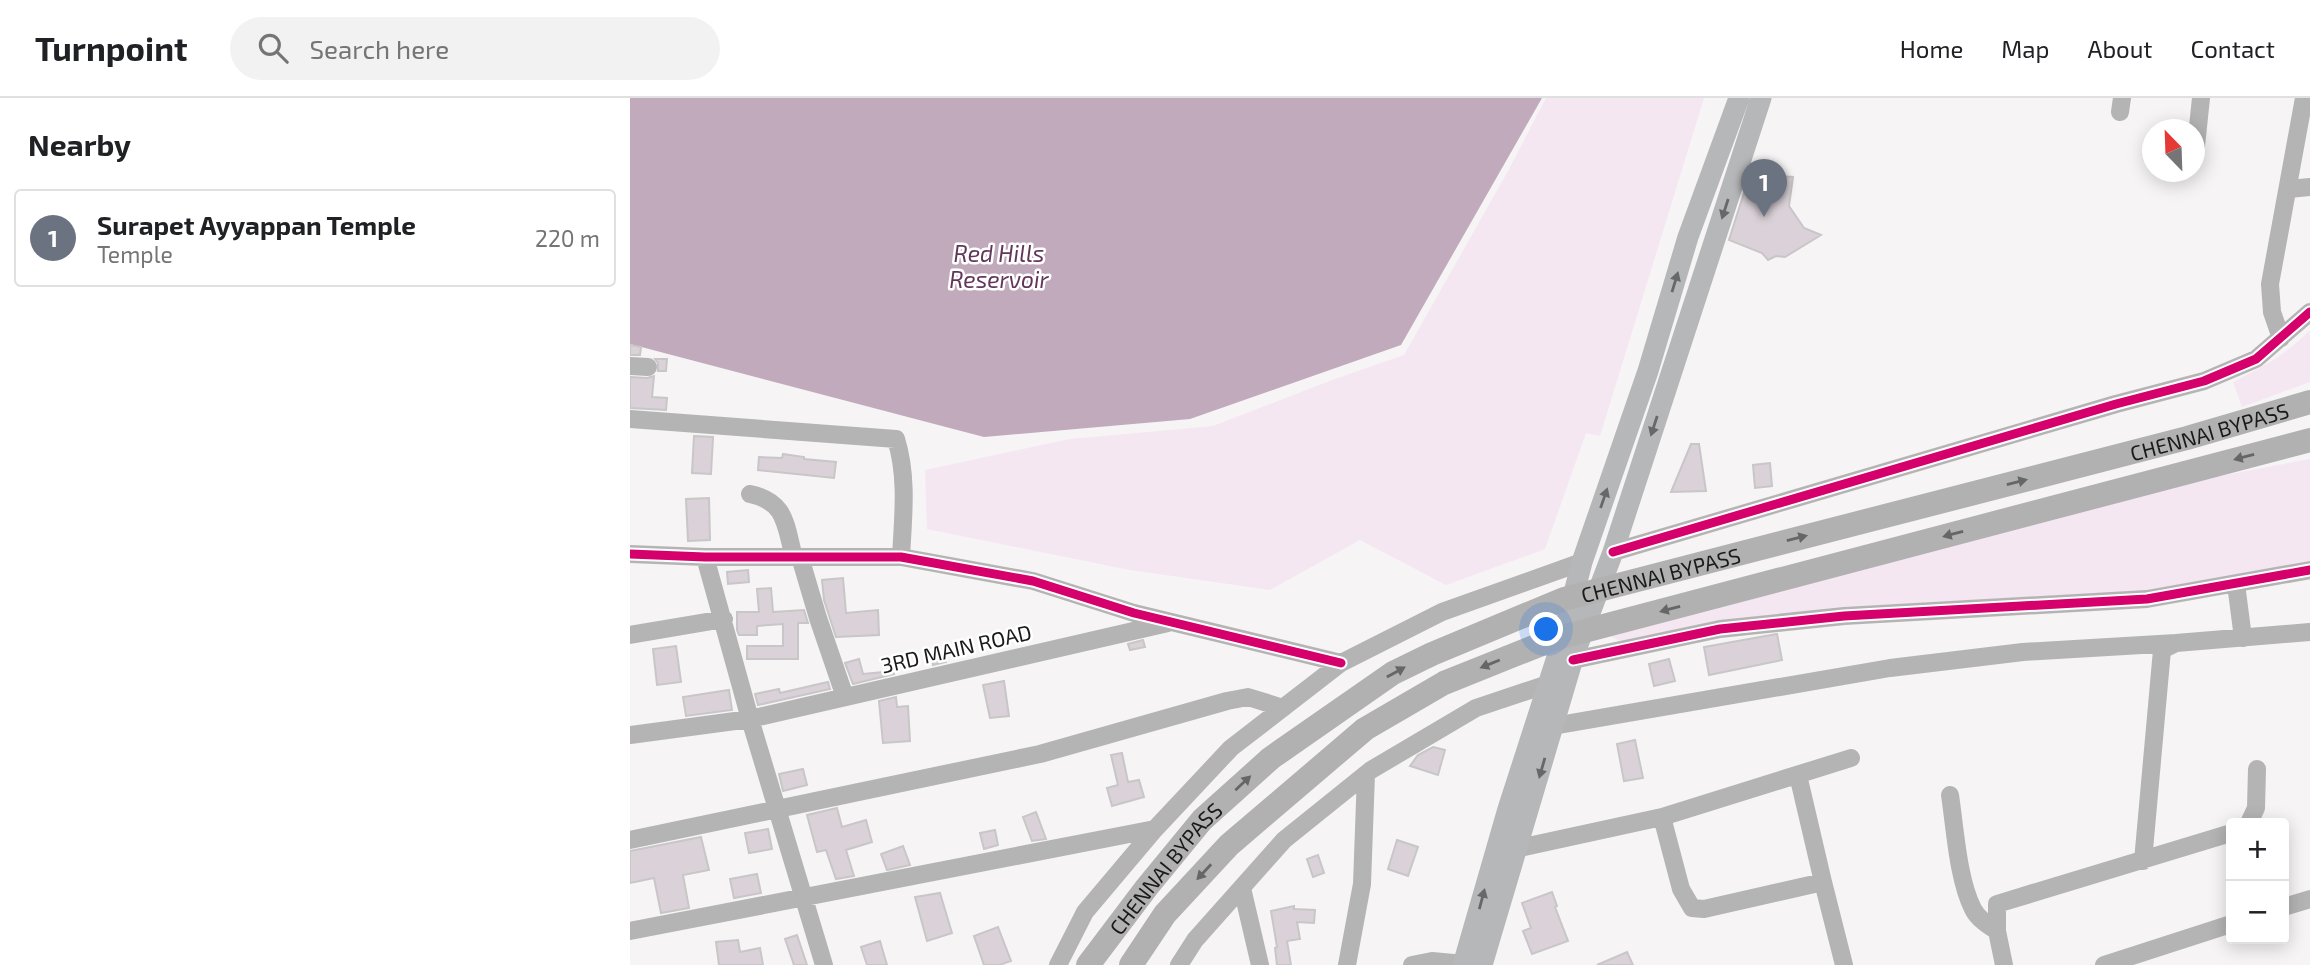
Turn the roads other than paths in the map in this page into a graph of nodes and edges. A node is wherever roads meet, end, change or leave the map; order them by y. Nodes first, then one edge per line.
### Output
1 (1739, 98) edge
2 (1761, 98) edge
3 (2201, 98) edge
4 (2305, 98) edge
5 (2199, 119) edge
6 (1714, 165) junction
7 (1736, 173) junction
8 (2310, 187) edge
9 (2289, 189) junction
10 (2310, 312) edge
11 (2281, 338) junction
12 (2310, 402) edge
13 (630, 419) edge
14 (2310, 440) edge
15 (750, 494) dead end
16 (1613, 552) junction
17 (630, 554) edge
18 (705, 557) junction
19 (797, 557) junction
20 (901, 557) junction
21 (1581, 562) junction
22 (2310, 570) edge
23 (2236, 584) junction
24 (724, 619) junction
25 (1172, 622) junction
26 (2310, 632) edge
27 (630, 635) edge
28 (2243, 638) junction
29 (2176, 643) junction
30 (1341, 663) junction
31 (1563, 674) junction
32 (845, 697) junction
33 (1283, 708) junction
34 (750, 719) junction
35 (1553, 726) junction
36 (630, 735) edge
37 (1851, 758) dead end
38 (2257, 769) dead end
39 (1366, 774) junction
40 (1798, 775) junction
41 (1950, 795) dead end
42 (777, 809) junction
43 (1662, 817) junction
44 (2251, 818) edge
45 (1155, 829) junction
46 (2226, 835) edge
47 (630, 840) edge
48 (1515, 849) junction
49 (2143, 861) junction
50 (1824, 882) junction
51 (1242, 888) junction
52 (805, 897) junction
53 (2310, 899) edge
54 (2289, 905) edge
55 (2226, 926) edge
56 (630, 931) edge
57 (1997, 931) junction
58 (824, 965) edge
59 (1057, 965) edge
60 (1088, 965) edge
61 (1132, 965) edge
62 (1179, 965) edge
63 (1260, 965) edge
64 (1347, 965) edge
65 (1412, 965) edge
66 (1470, 965) edge
67 (1844, 965) edge
68 (2004, 965) edge
69 (2105, 965) edge

1 - 6 main road
2 - 7 main road
3 - 5 street
4 - 9 street
6 - 7 main road
21 -> 6 main road
7 -> 16 main road
8 - 9 street
9 - 11 street
10 - 11 street
11 - 16 street
60 -> 12 highway, CHENNAI BYPASS
13 - 20 street
14 -> 61 highway, CHENNAI BYPASS
15 - 19 street
16 - 31 main road
17 - 18 street
18 - 19 street
18 - 24 street
19 - 20 street
19 - 32 street
20 - 25 street
21 - 30 street
21 - 31 main road
22 - 23 street
23 - 28 street
23 - 31 street
24 - 27 street
24 - 34 street
25 - 30 street
25 - 32 street, 3RD MAIN ROAD
26 - 28 street
28 - 29 street
29 - 35 street
29 - 49 street
30 - 33 street
31 - 35 main road
31 - 39 street
66 -> 31 main road
32 - 34 street, 3RD MAIN ROAD
33 - 42 street
33 - 45 street
34 - 36 street, 3RD MAIN ROAD
34 - 42 street
35 -> 48 main road
37 - 40 street
38 - 44 street
39 - 51 street
39 - 64 street
40 - 43 street
40 - 50 street
41 - 57 street
42 - 47 street
42 - 52 street
43 - 48 street
43 - 50 street
45 - 52 street
45 - 59 street
46 - 49 street
48 - 66 main road
49 - 57 street
50 - 67 street
51 - 62 street
51 - 63 street
52 - 56 street
52 - 58 street
53 - 54 street
55 - 69 street
57 - 68 street
65 - 66 street

